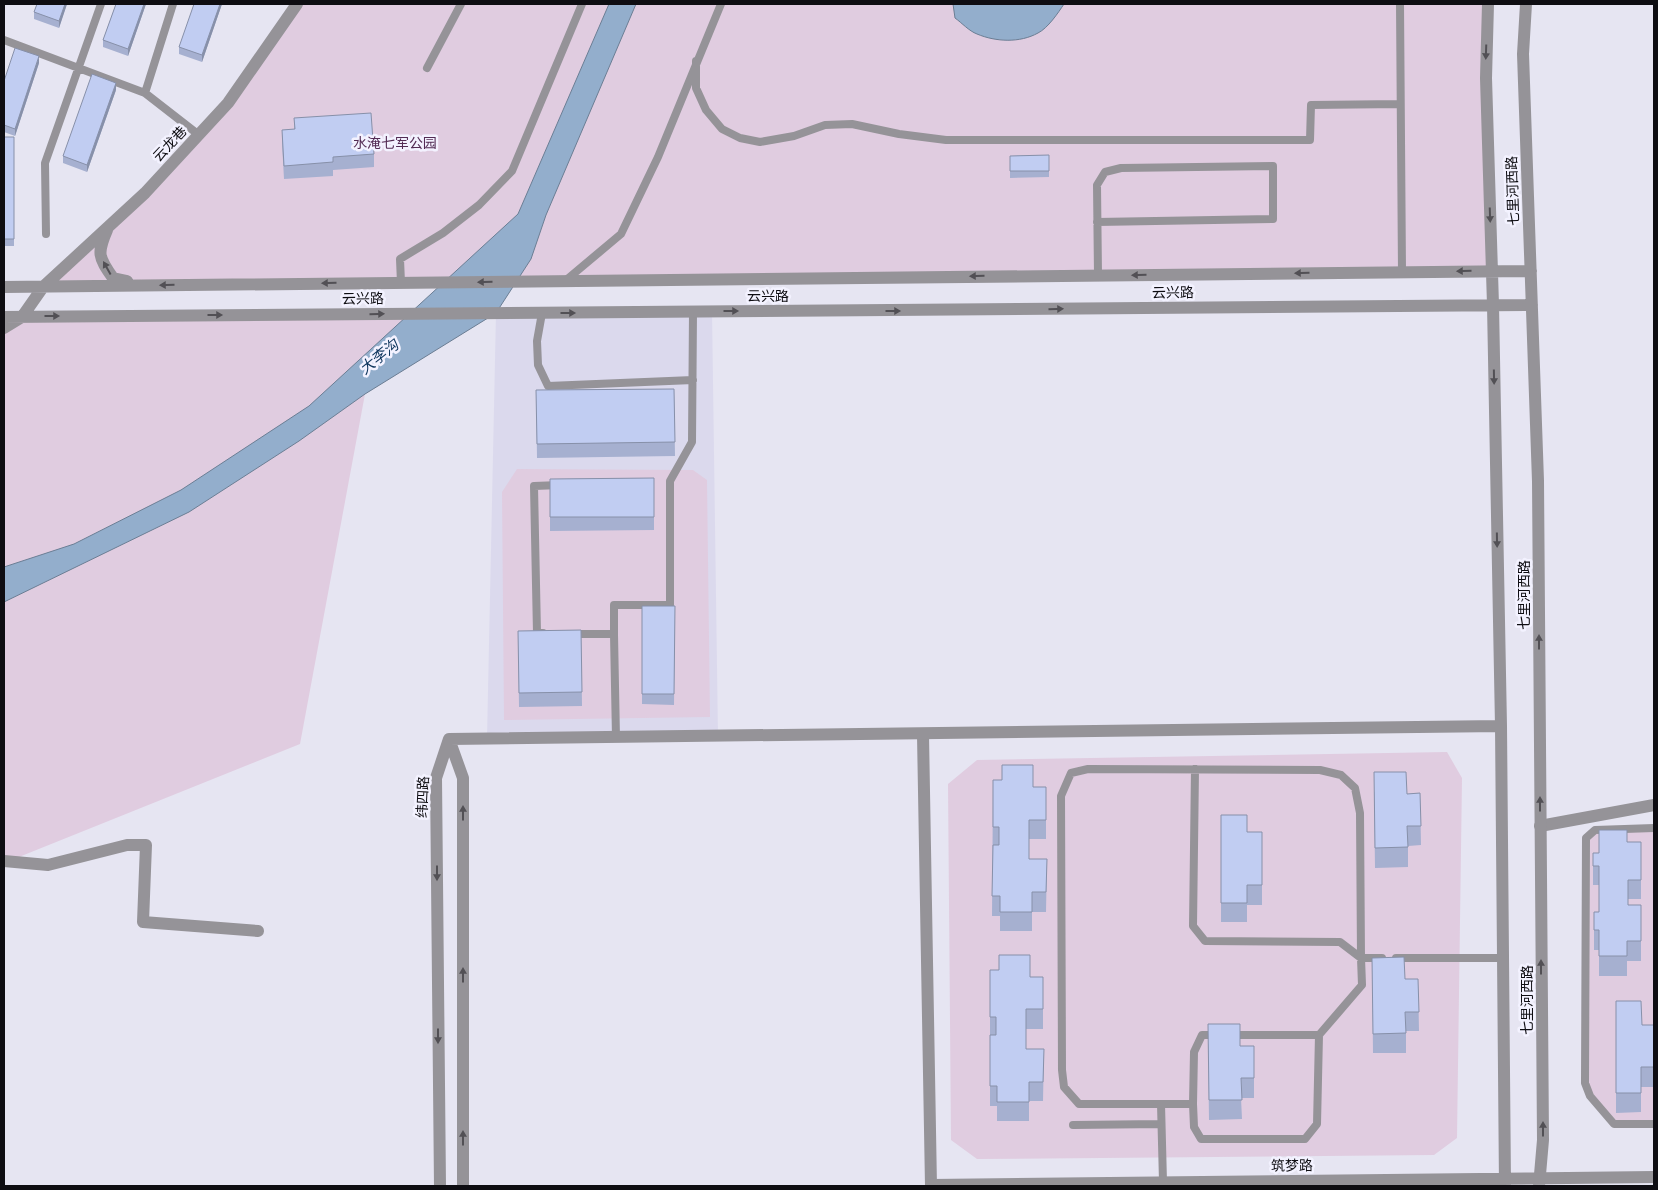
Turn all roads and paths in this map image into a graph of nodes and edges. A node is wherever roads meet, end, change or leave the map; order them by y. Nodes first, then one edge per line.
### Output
1 (101, 4) edge
2 (173, 4) edge
3 (297, 4) edge
4 (461, 4) edge
5 (582, 4) edge
6 (721, 4) edge
7 (1400, 4) edge
8 (1488, 4) edge
9 (1526, 4) edge
10 (4, 40) edge
11 (696, 61) junction
12 (78, 68) junction
13 (427, 68) dead end
14 (144, 93) junction
15 (1400, 104) junction
16 (199, 135) junction
17 (1097, 222) junction
18 (109, 226) junction
19 (46, 234) dead end
20 (1492, 271) junction
21 (1531, 271) junction
22 (1402, 272) junction
23 (1098, 275) junction
24 (565, 281) junction
25 (407, 283) junction
26 (146, 286) junction
27 (4, 287) edge
28 (43, 287) junction
29 (1493, 305) junction
30 (1532, 305) junction
31 (693, 312) junction
32 (542, 313) junction
33 (4, 317) edge
34 (22, 317) junction
35 (4, 328) edge
36 (693, 380) junction
37 (572, 484) edge
38 (556, 633) edge
39 (566, 634) edge
40 (614, 634) junction
41 (1501, 726) junction
42 (923, 735) junction
43 (616, 738) junction
44 (449, 739) junction
45 (1195, 769) junction
46 (1654, 805) edge
47 (1540, 826) junction
48 (1654, 828) edge
49 (4, 861) edge
50 (258, 931) dead end
51 (1361, 958) junction
52 (1504, 958) junction
53 (1319, 1035) junction
54 (1161, 1104) junction
55 (1193, 1104) junction
56 (1162, 1124) junction
57 (1654, 1124) edge
58 (1072, 1125) dead end
59 (1654, 1177) edge
60 (1163, 1182) junction
61 (1539, 1182) edge
62 (1505, 1183) edge
63 (1339, 1184) edge
64 (440, 1186) edge
65 (463, 1186) edge
66 (931, 1186) edge

1 - 12 lane
2 - 14 lane
3 - 16 street, 云龙巷
4 - 13 lane
5 - 25 lane
6 - 11 lane
7 - 15 lane
8 -> 20 street, 七里河西路
9 - 21 street, 七里河西路
10 - 12 lane
11 - 15 lane
11 - 24 lane
12 - 14 lane
12 - 19 lane
14 - 16 lane
15 - 22 lane
16 - 18 street, 云龙巷
17 - 17 lane
17 - 23 lane
26 -> 18 street
18 - 28 street, 云龙巷
20 - 21 street, 云兴路
20 -> 22 street, 云兴路
20 - 29 street, 七里河西路
21 - 30 street, 七里河西路
22 -> 23 street, 云兴路
23 -> 24 street, 云兴路
24 -> 25 street, 云兴路
25 -> 26 street, 云兴路
26 - 28 street, 云兴路
27 - 28 street, 云兴路
28 - 34 street, 云龙巷
29 - 30 street, 云兴路
31 -> 29 street, 云兴路
29 -> 41 street, 七里河西路
47 -> 30 street, 七里河西路
32 -> 31 street, 云兴路
31 - 36 lane
34 -> 32 street, 云兴路
32 - 36 lane
33 - 34 street, 云兴路
34 - 35 street
36 - 40 lane
37 - 38 lane
39 - 40 lane
40 - 43 lane
41 - 42 street
41 - 52 street, 七里河西路
42 - 43 street
42 - 66 street
43 - 44 street
44 -> 64 street, 纬四路
65 -> 44 street
45 - 51 lane
45 - 51 lane
45 - 54 lane
46 - 47 street
61 -> 47 street, 七里河西路
48 - 57 lane
49 - 50 street
51 - 52 lane
51 - 53 lane
52 - 62 street, 七里河西路
53 - 55 lane
53 - 55 lane
54 - 55 lane
54 - 56 lane
56 - 58 lane
56 - 60 lane
59 - 61 street, 筑梦路
60 - 63 street, 筑梦路
60 - 66 street, 筑梦路
61 - 62 street, 筑梦路
62 - 63 street, 筑梦路

